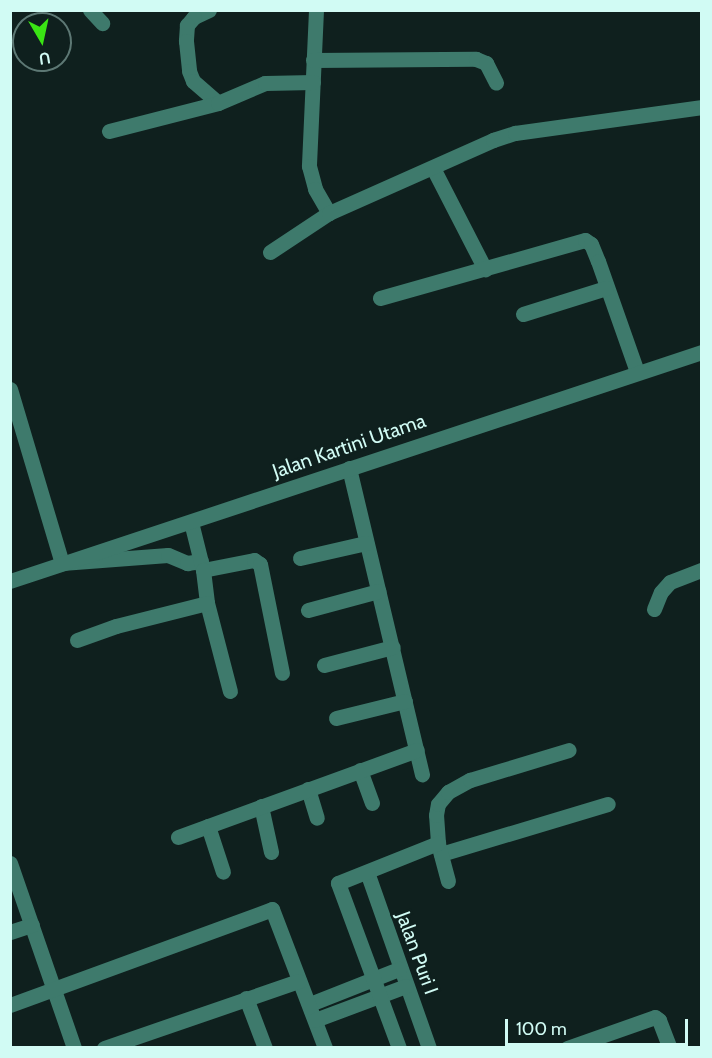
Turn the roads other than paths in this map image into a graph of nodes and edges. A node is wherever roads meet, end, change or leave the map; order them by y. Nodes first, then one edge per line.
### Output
1 (90, 10) edge
2 (209, 10) edge
3 (316, 10) edge
4 (102, 23) dead end
5 (314, 60) junction
6 (313, 82) junction
7 (496, 83) dead end
8 (218, 103) junction
9 (702, 107) edge
10 (109, 131) dead end
11 (433, 168) junction
12 (328, 213) junction
13 (270, 252) dead end
14 (485, 269) junction
15 (606, 288) junction
16 (380, 298) dead end
17 (523, 314) dead end
18 (702, 352) edge
19 (637, 372) junction
20 (10, 389) edge
21 (349, 468) junction
22 (191, 522) junction
23 (366, 543) junction
24 (300, 558) dead end
25 (62, 563) junction
26 (202, 566) junction
27 (702, 570) edge
28 (10, 580) edge
29 (379, 591) junction
30 (207, 603) junction
31 (654, 609) dead end
32 (308, 610) dead end
33 (77, 640) dead end
34 (393, 647) junction
35 (324, 664) dead end
36 (282, 673) dead end
37 (230, 691) dead end
38 (405, 701) junction
39 (336, 718) dead end
40 (417, 750) junction
41 (569, 750) dead end
42 (360, 770) junction
43 (422, 774) dead end
44 (308, 789) junction
45 (372, 803) dead end
46 (608, 804) dead end
47 (261, 806) junction
48 (317, 818) dead end
49 (208, 826) junction
50 (178, 837) dead end
51 (439, 849) junction
52 (271, 852) dead end
53 (10, 863) edge
54 (223, 872) dead end
55 (367, 872) junction
56 (448, 881) dead end
57 (32, 925) junction
58 (10, 932) edge
59 (399, 969) junction
60 (374, 980) junction
61 (299, 981) junction
62 (406, 986) junction
63 (54, 989) junction
64 (380, 996) junction
65 (246, 998) junction
66 (310, 1004) junction
67 (10, 1005) edge
68 (315, 1020) junction
69 (585, 1045) edge
70 (75, 1047) edge
71 (104, 1047) edge
72 (265, 1047) edge
73 (325, 1047) edge
74 (399, 1047) edge
75 (429, 1047) edge
76 (567, 1047) edge
77 (670, 1047) edge

1 - 4 street
2 - 8 street
3 - 5 street
5 - 6 street
5 - 7 street
6 - 8 street
6 - 12 street
8 - 10 street
9 - 11 street
11 - 12 street
11 - 14 street
12 - 13 street
14 - 15 street
14 - 16 street
15 - 17 street
15 - 19 street
18 - 19 street, Jalan Kartini Utama
19 - 21 street, Jalan Kartini Utama
20 - 25 street
21 - 22 street, Jalan Kartini Utama
21 - 23 street
22 - 25 street, Jalan Kartini Utama
22 - 26 street
23 - 24 street
23 - 29 street
25 - 26 street
25 - 28 street, Jalan Kartini Utama
26 - 30 street
26 - 36 street
27 - 31 street
29 - 32 street
29 - 34 street
30 - 33 street
30 - 37 street
34 - 35 street
34 - 38 street
38 - 39 street
38 - 40 street
40 - 42 street
40 - 43 street
41 - 51 street
42 - 44 street
42 - 45 street
44 - 47 street
44 - 48 street
46 - 51 street
47 - 49 street
47 - 52 street
49 - 50 street
49 - 54 street
51 - 55 street
51 - 56 street
53 - 57 street
55 - 59 street, Jalan Puri I
55 - 60 street
57 - 58 street
57 - 63 street
59 - 60 street
59 - 62 street, Jalan Puri I
60 - 64 street
60 - 66 street
61 - 63 street
61 - 65 street
61 - 66 street
62 - 64 street
62 - 75 street, Jalan Puri I
63 - 67 street
63 - 70 street
64 - 68 street
64 - 74 street
65 - 71 street
65 - 72 street
66 - 68 street
68 - 73 street
69 - 76 street
69 - 77 street

